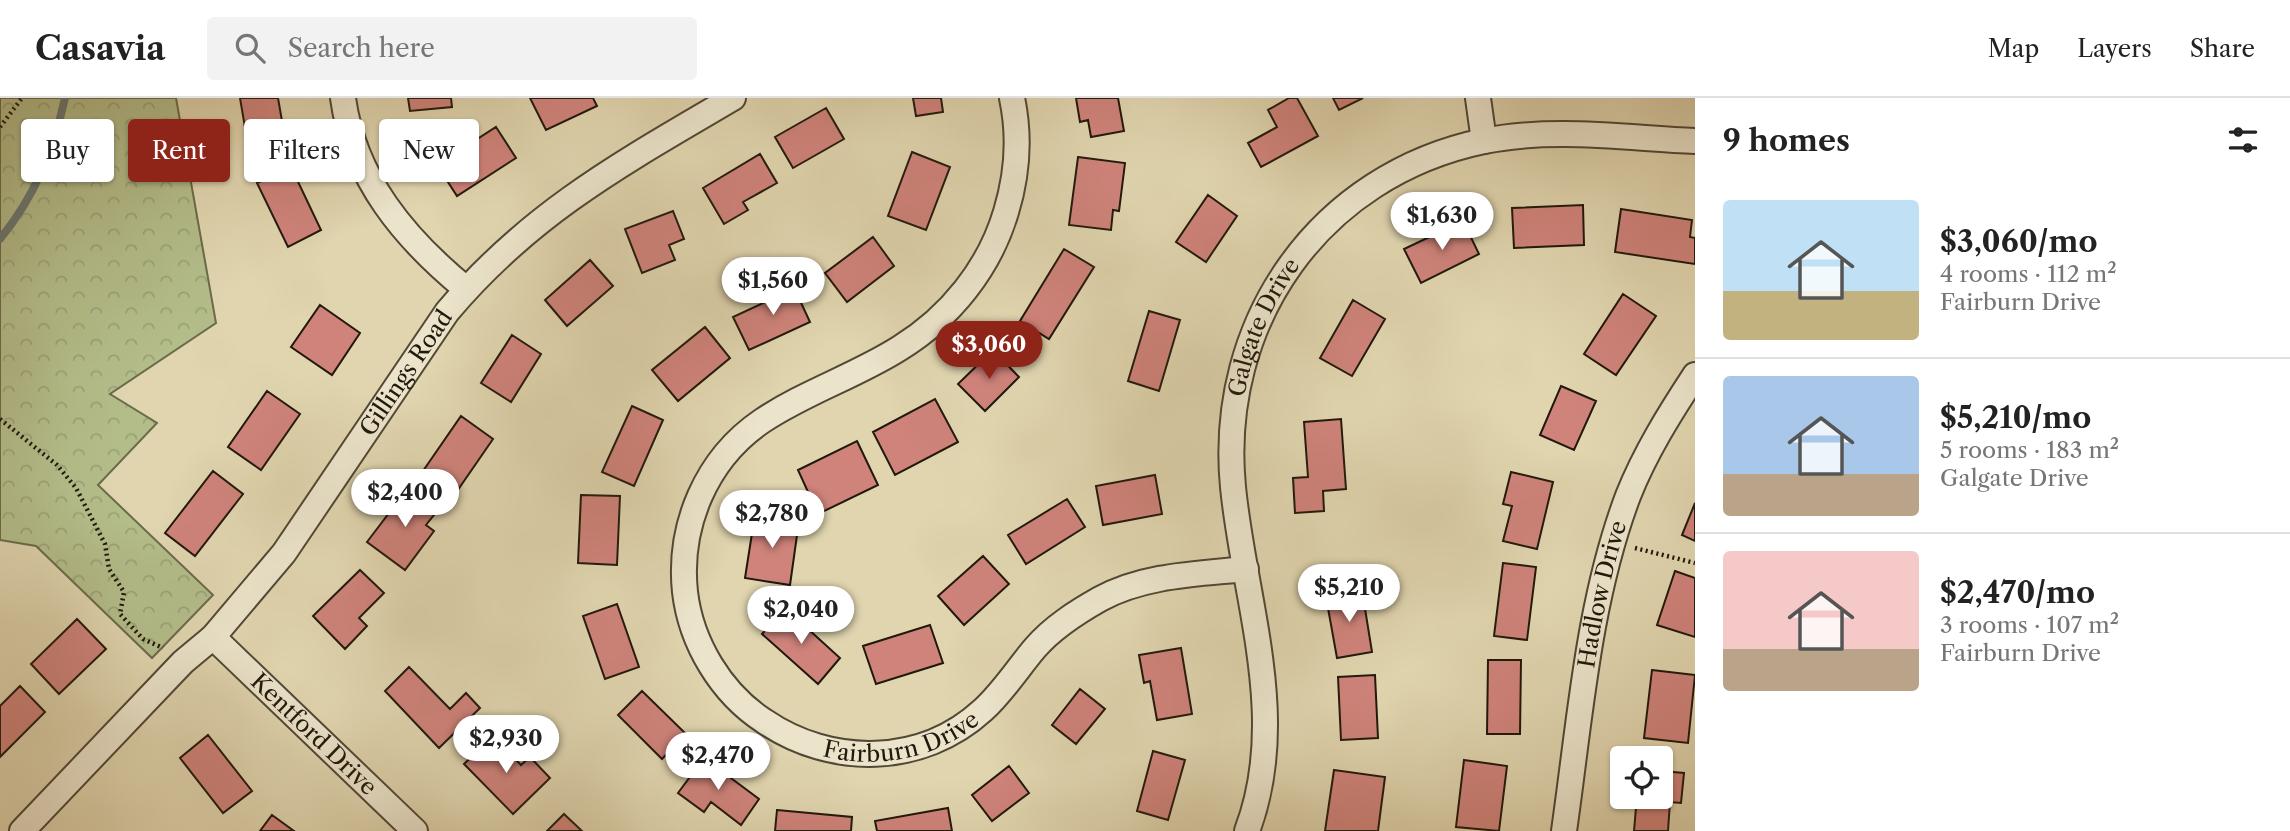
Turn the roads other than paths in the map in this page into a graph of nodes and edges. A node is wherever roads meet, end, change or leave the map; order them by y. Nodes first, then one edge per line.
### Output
1 (343, 98) edge
2 (733, 98) edge
3 (1013, 98) edge
4 (1478, 98) edge
5 (1484, 141) junction
6 (1695, 141) edge
7 (466, 289) junction
8 (1695, 375) edge
9 (1246, 569) junction
10 (214, 637) junction
11 (22, 831) edge
12 (415, 831) edge
13 (1247, 831) edge
14 (1564, 831) edge

1 - 7 street
2 - 7 street, Gillings Road
3 - 9 street, Fairburn Drive
4 - 5 street
5 - 6 street, Galgate Drive
5 - 9 street, Galgate Drive
7 - 10 street, Gillings Road
8 - 14 street, Hadlow Drive
9 - 13 street, Galgate Drive
10 - 11 street, Gillings Road
10 - 12 street, Kentford Drive

